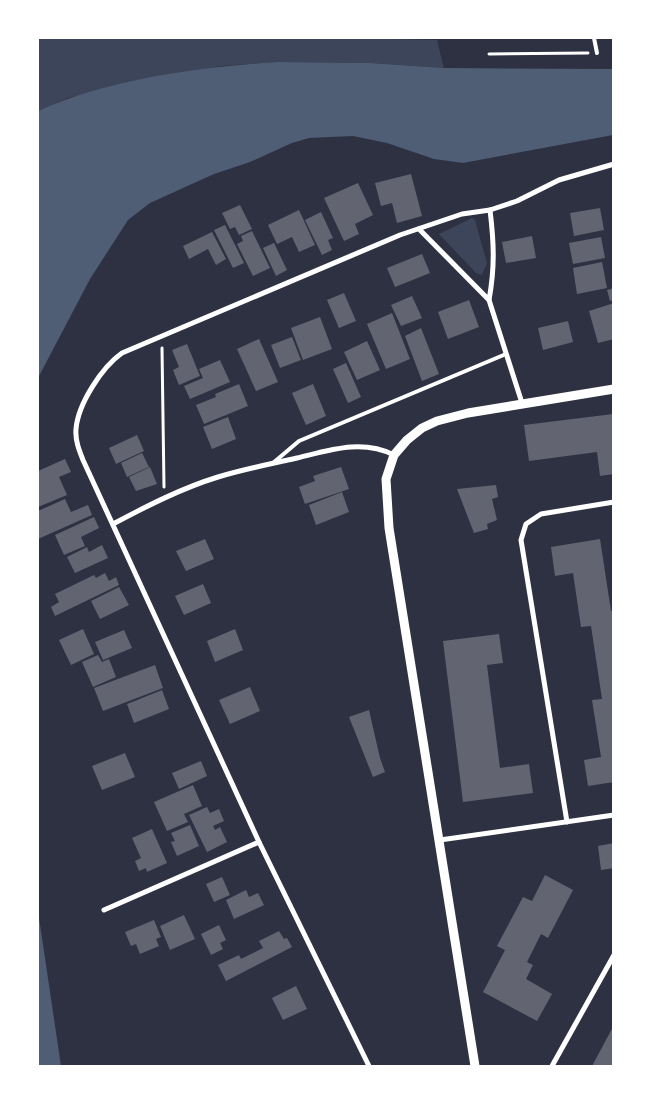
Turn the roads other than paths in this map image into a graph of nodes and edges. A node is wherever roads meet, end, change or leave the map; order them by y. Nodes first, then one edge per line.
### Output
1 (594, 38) edge
2 (597, 53) road end
3 (614, 164) edge
4 (490, 210) junction
5 (419, 229) junction
6 (489, 300) junction
7 (506, 354) junction
8 (614, 389) edge
9 (522, 403) junction
10 (394, 455) junction
11 (272, 464) junction
12 (614, 502) edge
13 (113, 524) junction
14 (614, 815) edge
15 (567, 822) junction
16 (440, 840) junction
17 (259, 842) junction
18 (104, 910) dead end
19 (614, 955) edge
20 (368, 1066) edge
21 (475, 1066) edge
22 (552, 1066) edge

1 - 2 lane
3 - 4 street
4 - 5 street
4 - 6 street
5 - 6 street
5 - 13 street
6 - 7 street
7 - 9 street
7 - 11 lane
8 - 9 street
9 - 10 street
10 - 11 street
10 - 16 street
11 - 13 street
12 - 15 street
13 - 17 street
14 - 15 street
15 - 16 street
16 - 21 street
17 - 18 street
17 - 20 street
19 - 22 street

